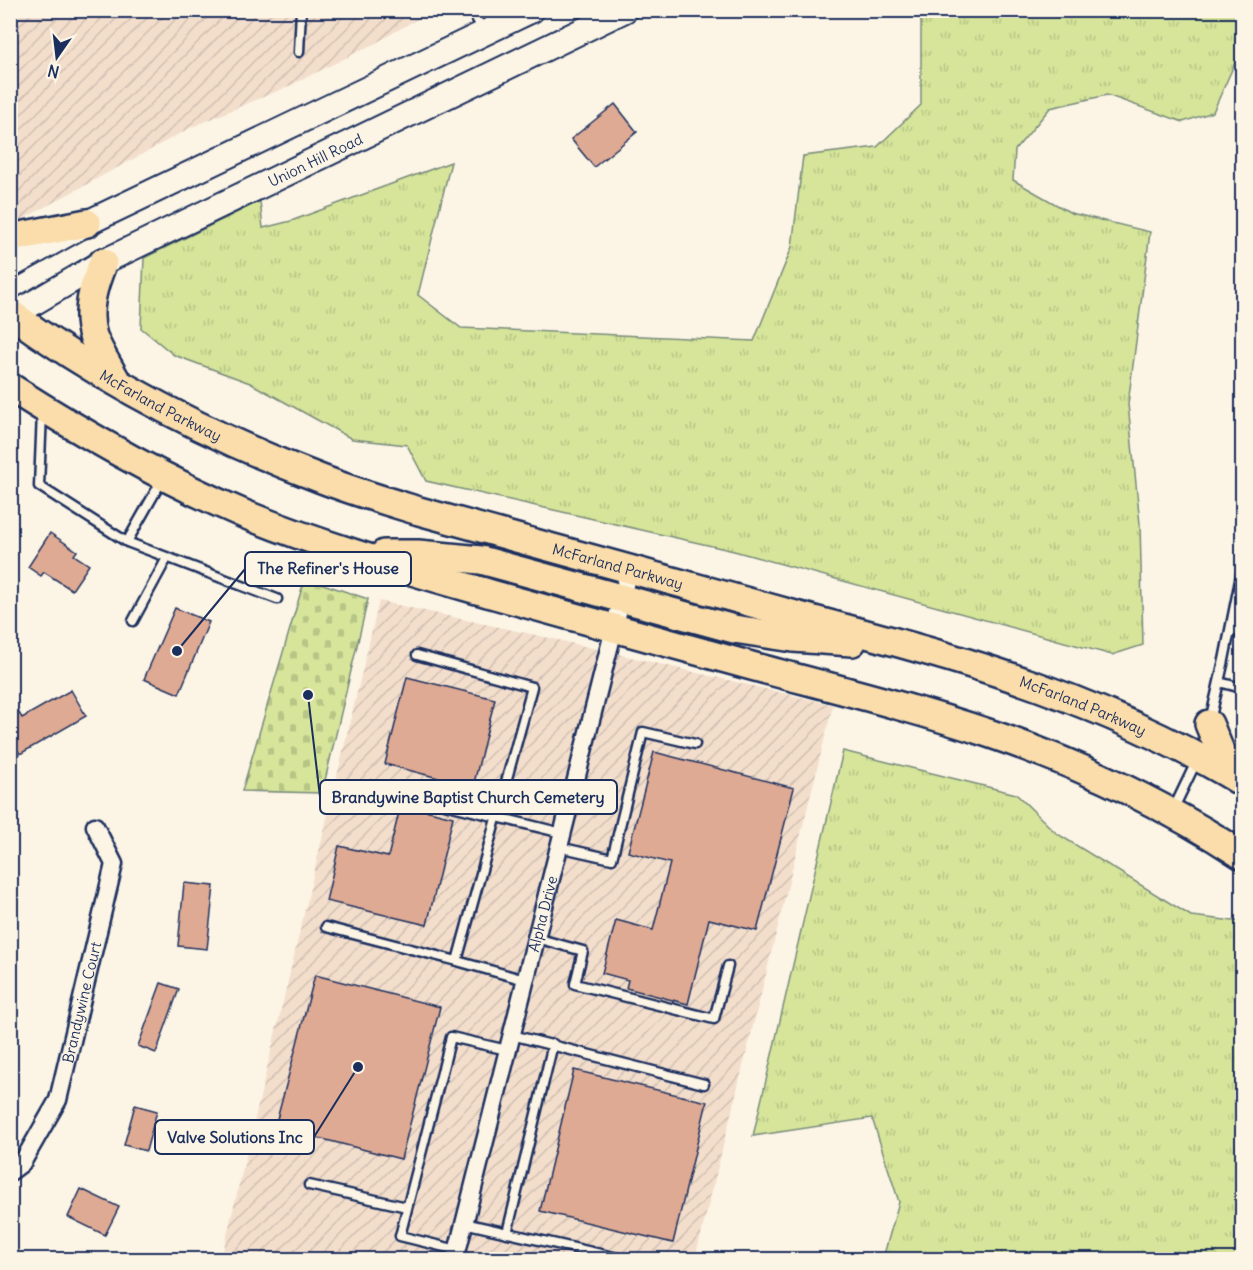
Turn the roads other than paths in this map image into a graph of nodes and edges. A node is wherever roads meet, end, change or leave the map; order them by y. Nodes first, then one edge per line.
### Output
1 (301, 10) edge
2 (474, 10) edge
3 (532, 10) edge
4 (625, 10) edge
5 (485, 33) junction
6 (299, 52) dead end
7 (87, 223) junction
8 (10, 238) edge
9 (103, 262) junction
10 (10, 266) edge
11 (11, 315) edge
12 (118, 383) junction
13 (10, 387) edge
14 (42, 407) junction
15 (164, 477) junction
16 (127, 542) junction
17 (359, 556) junction
18 (167, 558) junction
19 (629, 569) junction
20 (1242, 570) edge
21 (621, 598) junction
22 (277, 599) dead end
23 (133, 621) dead end
24 (614, 628) junction
25 (1231, 630) junction
26 (1242, 633) edge
27 (894, 642) junction
28 (417, 655) dead end
29 (1219, 682) junction
30 (1242, 688) edge
31 (1204, 741) junction
32 (695, 744) dead end
33 (1240, 781) edge
34 (371, 786) dead end
35 (1171, 813) junction
36 (496, 817) junction
37 (96, 826) dead end
38 (560, 840) junction
39 (1242, 855) edge
40 (327, 927) dead end
41 (536, 938) junction
42 (457, 961) junction
43 (728, 966) dead end
44 (525, 980) junction
45 (509, 1042) junction
46 (553, 1044) junction
47 (704, 1084) dead end
48 (10, 1172) edge
49 (309, 1185) dead end
50 (407, 1207) junction
51 (464, 1223) junction
52 (507, 1233) junction
53 (456, 1255) edge
54 (627, 1260) edge

1 - 6 lane
2 - 5 lane
3 - 5 street
4 - 9 street, Union Hill Road
5 - 7 street
7 - 8 main road
7 - 10 street
9 - 11 street, Union Hill Road
9 - 12 main road
11 - 12 main road, McFarland Parkway
12 - 19 main road, McFarland Parkway
13 - 14 main road
14 - 15 main road
14 - 16 lane
15 - 16 lane
15 - 17 main road
16 - 18 lane
17 - 21 main road
17 - 24 main road
18 - 22 lane
18 - 23 lane
19 - 21 street, Alpha Drive
19 - 27 main road, McFarland Parkway
20 - 25 lane
21 - 24 street, Alpha Drive
21 - 27 main road
24 - 35 main road
24 - 38 street, Alpha Drive
25 - 26 lane
25 - 29 lane
27 - 31 main road, McFarland Parkway
28 - 36 lane
29 - 30 lane
29 - 31 lane
31 - 33 main road
31 - 35 lane
32 - 38 lane
34 - 36 lane
35 - 39 main road
36 - 38 lane
36 - 42 lane
37 - 48 street, Brandywine Court
38 - 41 street, Alpha Drive
40 - 42 lane
41 - 43 lane
41 - 44 street, Alpha Drive
42 - 44 lane
44 - 45 street, Alpha Drive
45 - 46 lane
45 - 50 lane
45 - 51 street, Alpha Drive
46 - 47 lane
46 - 52 lane
49 - 50 lane
50 - 53 lane
51 - 52 lane
51 - 53 street, Alpha Drive
52 - 54 lane

